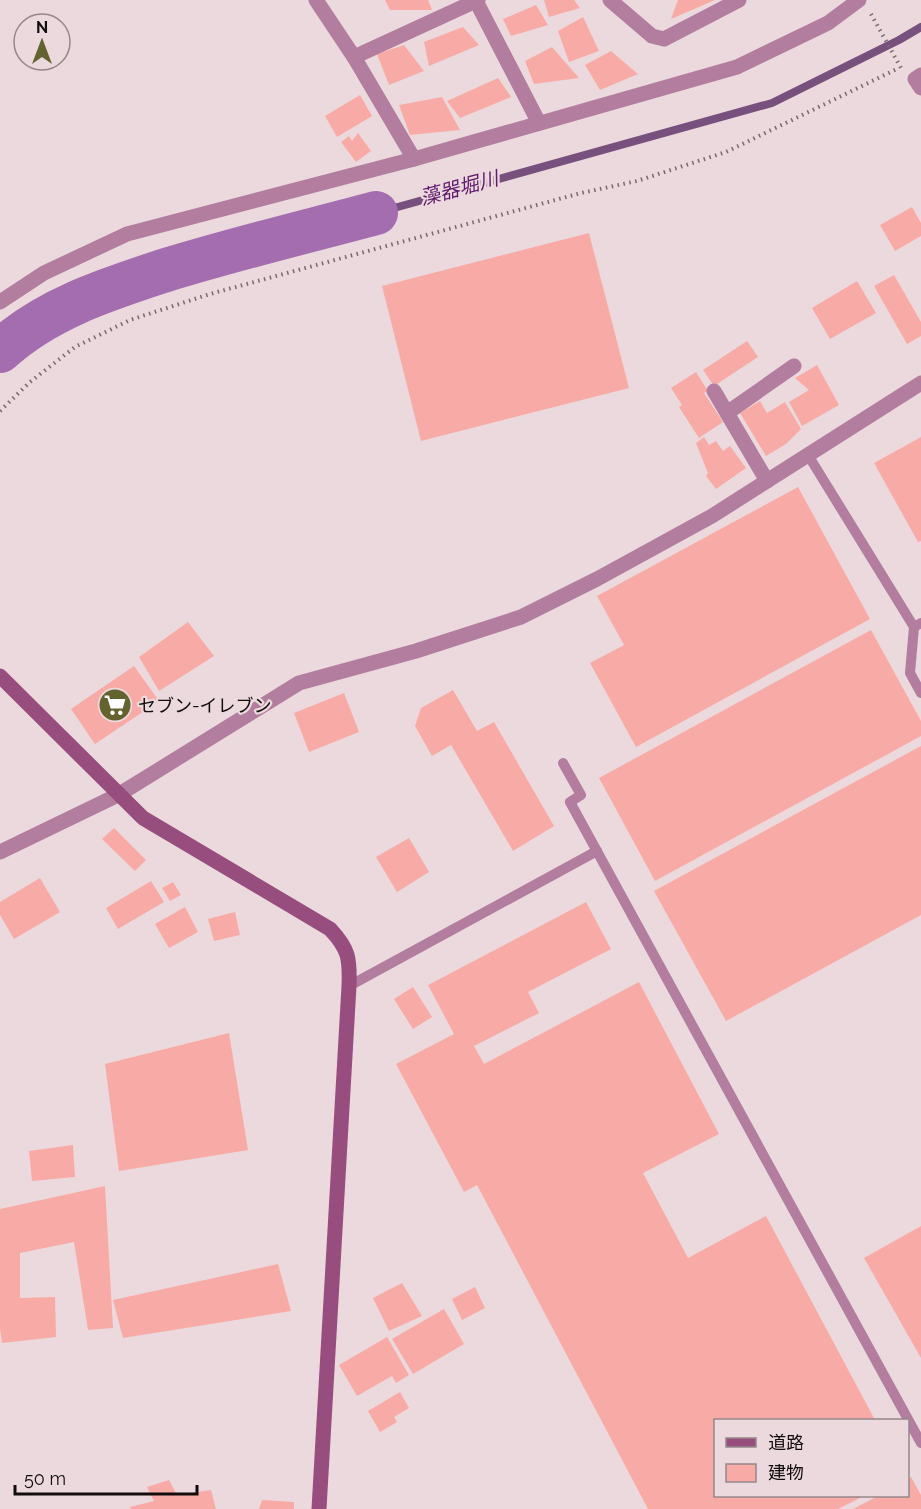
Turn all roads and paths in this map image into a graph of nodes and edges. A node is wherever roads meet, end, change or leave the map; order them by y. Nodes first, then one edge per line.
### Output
1 (316, 0) edge
2 (477, 0) edge
3 (610, 0) edge
4 (739, 0) edge
5 (864, 6) edge
6 (354, 57) junction
7 (921, 75) edge
8 (921, 88) edge
9 (539, 123) junction
10 (414, 159) junction
11 (0, 302) edge
12 (794, 366) dead end
13 (921, 383) edge
14 (714, 391) dead end
15 (0, 411) edge
16 (727, 413) junction
17 (807, 455) junction
18 (767, 481) junction
19 (917, 625) edge
20 (0, 676) edge
21 (921, 693) edge
22 (563, 763) dead end
23 (118, 795) junction
24 (597, 851) junction
25 (0, 852) edge
26 (349, 986) junction
27 (908, 1419) edge
28 (909, 1421) edge
29 (921, 1443) edge
30 (319, 1509) edge

1 - 6 street
2 - 6 street
2 - 9 street
3 - 4 street
5 - 9 street
5 - 15 path
6 - 10 street
7 - 8 street
9 - 10 street
10 - 11 street
12 - 16 street
13 - 17 street
14 - 16 street
16 - 18 street
17 - 18 street
17 - 19 lane
18 - 23 street
19 - 21 lane
20 - 23 street
22 - 24 lane
23 - 25 street
23 - 26 street
24 - 26 lane
24 - 27 lane
26 - 30 street
28 - 29 lane

